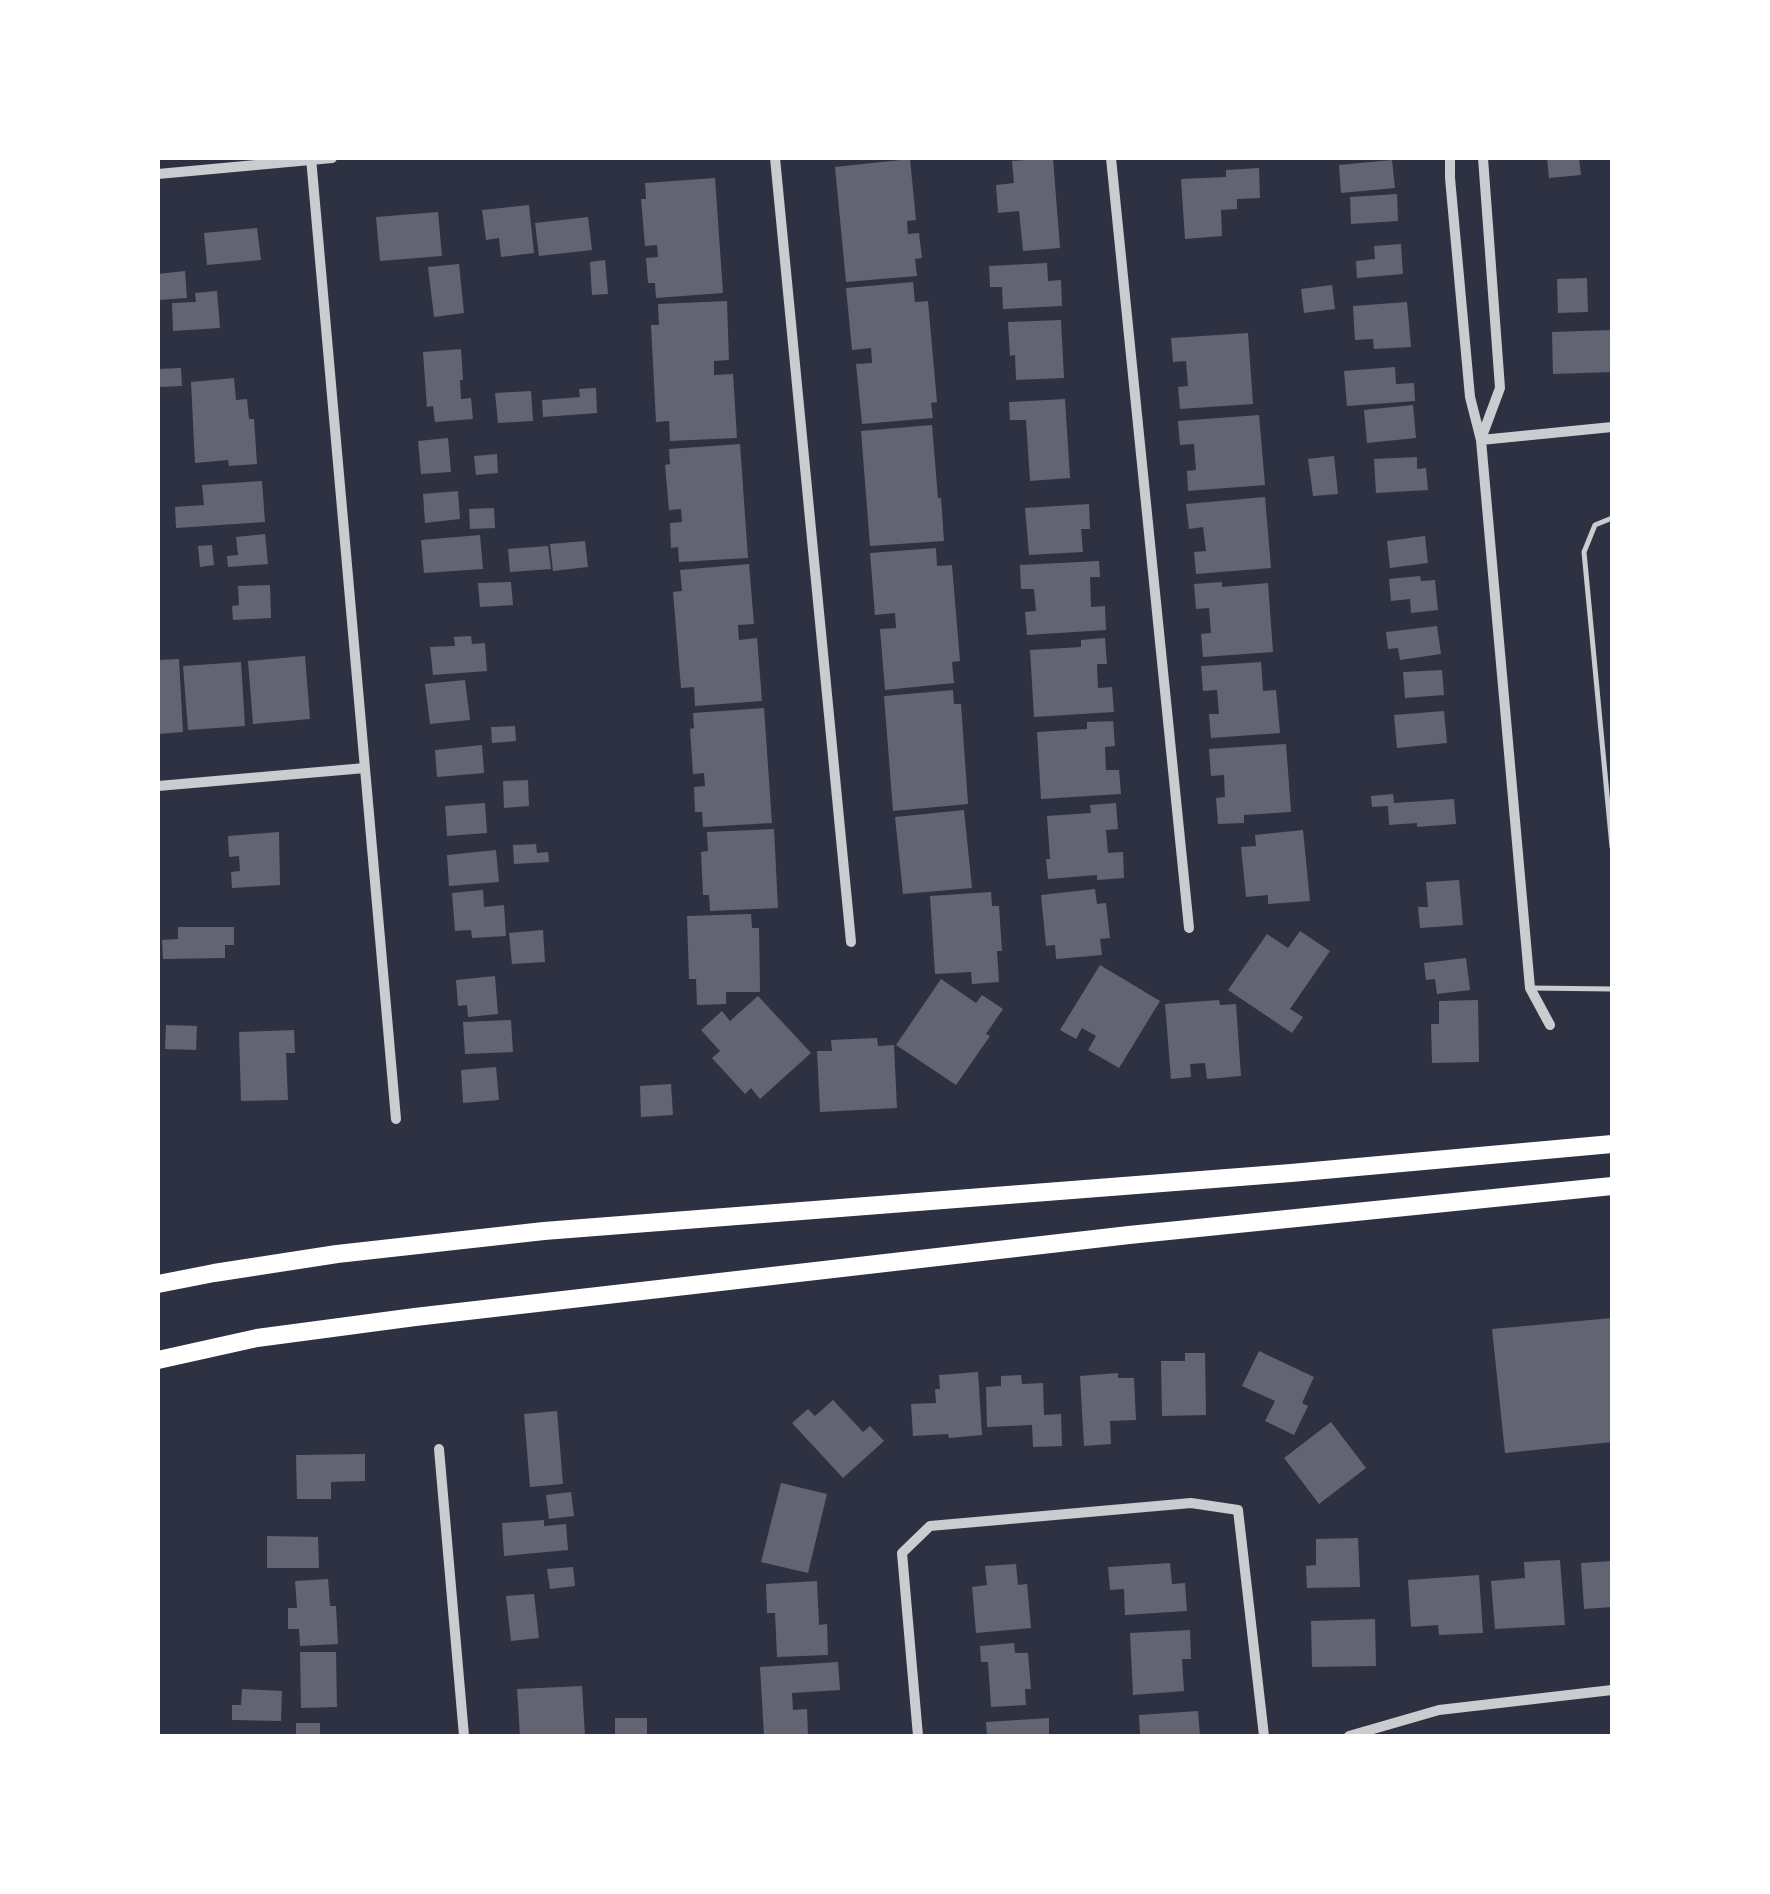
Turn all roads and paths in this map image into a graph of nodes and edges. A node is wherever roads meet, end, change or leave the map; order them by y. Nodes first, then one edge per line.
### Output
1 (311, 158) edge
2 (332, 158) edge
3 (775, 158) edge
4 (1111, 158) edge
5 (1450, 158) edge
6 (1483, 158) edge
7 (158, 174) edge
8 (1612, 428) edge
9 (1481, 440) junction
10 (1612, 518) edge
11 (365, 768) junction
12 (158, 786) edge
13 (1612, 847) edge
14 (1189, 928) dead end
15 (851, 942) dead end
16 (1530, 988) junction
17 (1612, 989) edge
18 (1550, 1026) dead end
19 (396, 1119) dead end
20 (1612, 1144) edge
21 (1612, 1186) edge
22 (158, 1284) edge
23 (158, 1360) edge
24 (439, 1449) dead end
25 (1612, 1690) edge
26 (464, 1736) edge
27 (918, 1736) edge
28 (1264, 1736) edge
29 (1349, 1736) edge

1 - 2 street
1 - 7 street
1 - 11 street
3 - 15 street
4 - 14 street
5 - 9 street
6 - 9 street
8 - 9 street
9 - 16 street
10 - 13 lane
11 - 12 street
11 - 19 street
16 - 17 lane
16 - 18 street
20 - 22 main road
21 - 23 main road
24 - 26 street
25 - 29 street
27 - 28 street

